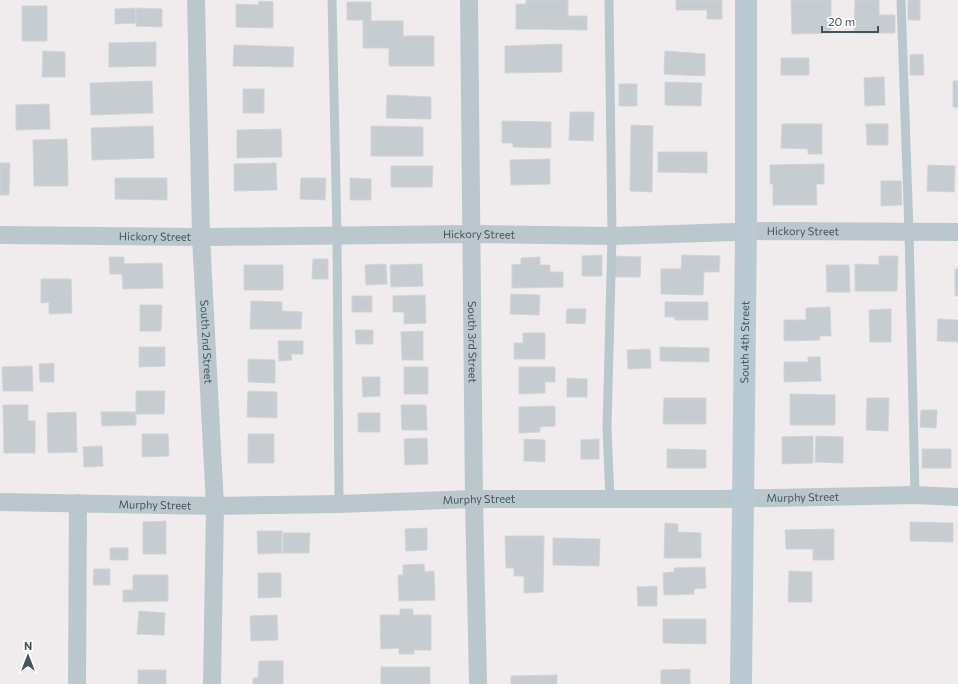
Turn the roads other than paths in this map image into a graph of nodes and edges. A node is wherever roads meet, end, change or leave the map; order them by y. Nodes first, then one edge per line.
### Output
1 (196, 0) edge
2 (332, 0) edge
3 (469, 0) edge
4 (609, 0) edge
5 (746, 0) edge
6 (901, 0) edge
7 (909, 231) junction
8 (746, 232) junction
9 (958, 232) edge
10 (471, 234) junction
11 (0, 235) edge
12 (337, 236) junction
13 (612, 236) junction
14 (201, 237) junction
15 (915, 495) junction
16 (958, 497) edge
17 (474, 499) junction
18 (610, 499) junction
19 (743, 499) junction
20 (0, 502) edge
21 (78, 503) junction
22 (339, 504) junction
23 (215, 506) junction
24 (77, 684) edge
25 (212, 684) edge
26 (478, 684) edge
27 (741, 684) edge

1 - 14 street, South 2nd Street
2 - 12 lane
3 - 10 street, South 3rd Street
4 - 13 lane
5 - 8 main road, South 4th Street
6 - 7 lane
7 - 8 street, Hickory Street
7 - 9 street, Hickory Street
7 - 15 lane
8 - 13 street, Hickory Street
8 - 19 main road, South 4th Street
10 - 12 street, Hickory Street
10 - 13 street, Hickory Street
10 - 17 street, South 3rd Street
11 - 14 street, Hickory Street
12 - 14 street, Hickory Street
12 - 22 lane
13 - 18 lane
14 - 23 street, South 2nd Street
15 - 16 street, Murphy Street
15 - 19 street, Murphy Street
17 - 18 street, Murphy Street
17 - 22 street, Murphy Street
17 - 26 street, South 3rd Street
18 - 19 street, Murphy Street
19 - 27 main road, South 4th Street
20 - 21 street, Murphy Street
21 - 23 street, Murphy Street
21 - 24 street
22 - 23 street, Murphy Street
23 - 25 street, South 2nd Street

